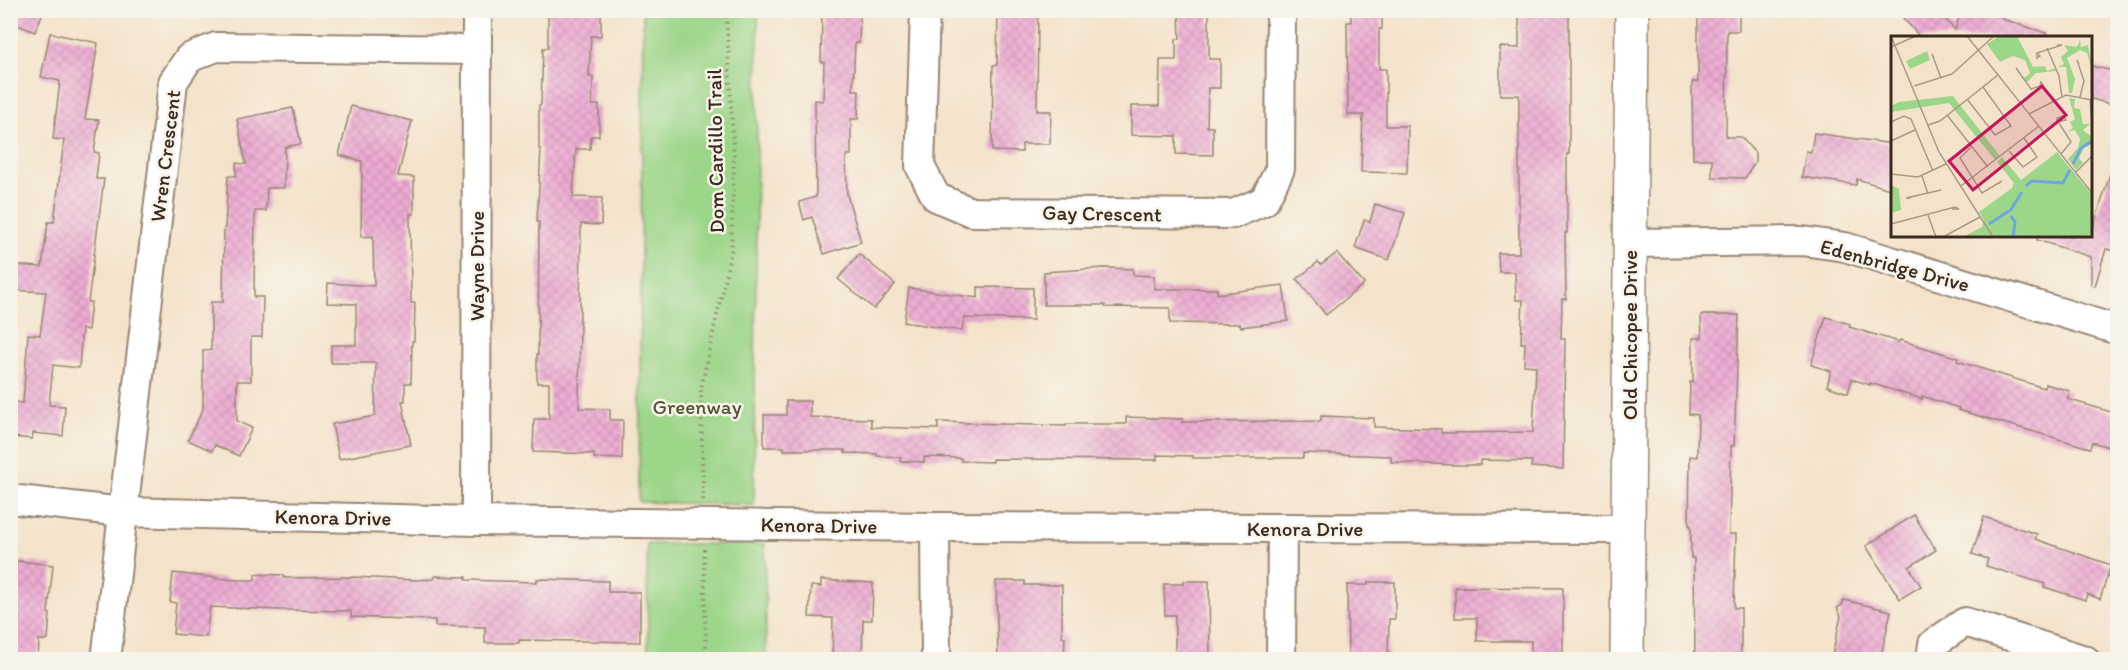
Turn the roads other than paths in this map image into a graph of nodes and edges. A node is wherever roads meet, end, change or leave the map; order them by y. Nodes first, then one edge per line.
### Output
1 (477, 10) edge
2 (925, 10) edge
3 (1281, 10) edge
4 (1632, 10) edge
5 (477, 50) junction
6 (1630, 243) junction
7 (2118, 330) edge
8 (10, 499) edge
9 (123, 512) junction
10 (476, 520) junction
11 (935, 526) junction
12 (1282, 528) junction
13 (1628, 529) junction
14 (106, 660) edge
15 (936, 660) edge
16 (1281, 660) edge
17 (1627, 660) edge
18 (1931, 660) edge
19 (2085, 660) edge

1 - 5 street, Wayne Drive
2 - 3 street, Gay Crescent
4 - 6 street, Old Chicopee Drive
5 - 9 street, Wren Crescent
5 - 10 street, Wayne Drive
6 - 7 street, Edenbridge Drive
6 - 13 street, Old Chicopee Drive
8 - 9 street, Kenora Drive
9 - 10 street, Kenora Drive
9 - 14 street, Wren Crescent
10 - 11 street, Kenora Drive
11 - 12 street, Kenora Drive
11 - 15 street
12 - 13 street, Kenora Drive
12 - 16 street
13 - 17 street, Old Chicopee Drive
18 - 19 street

